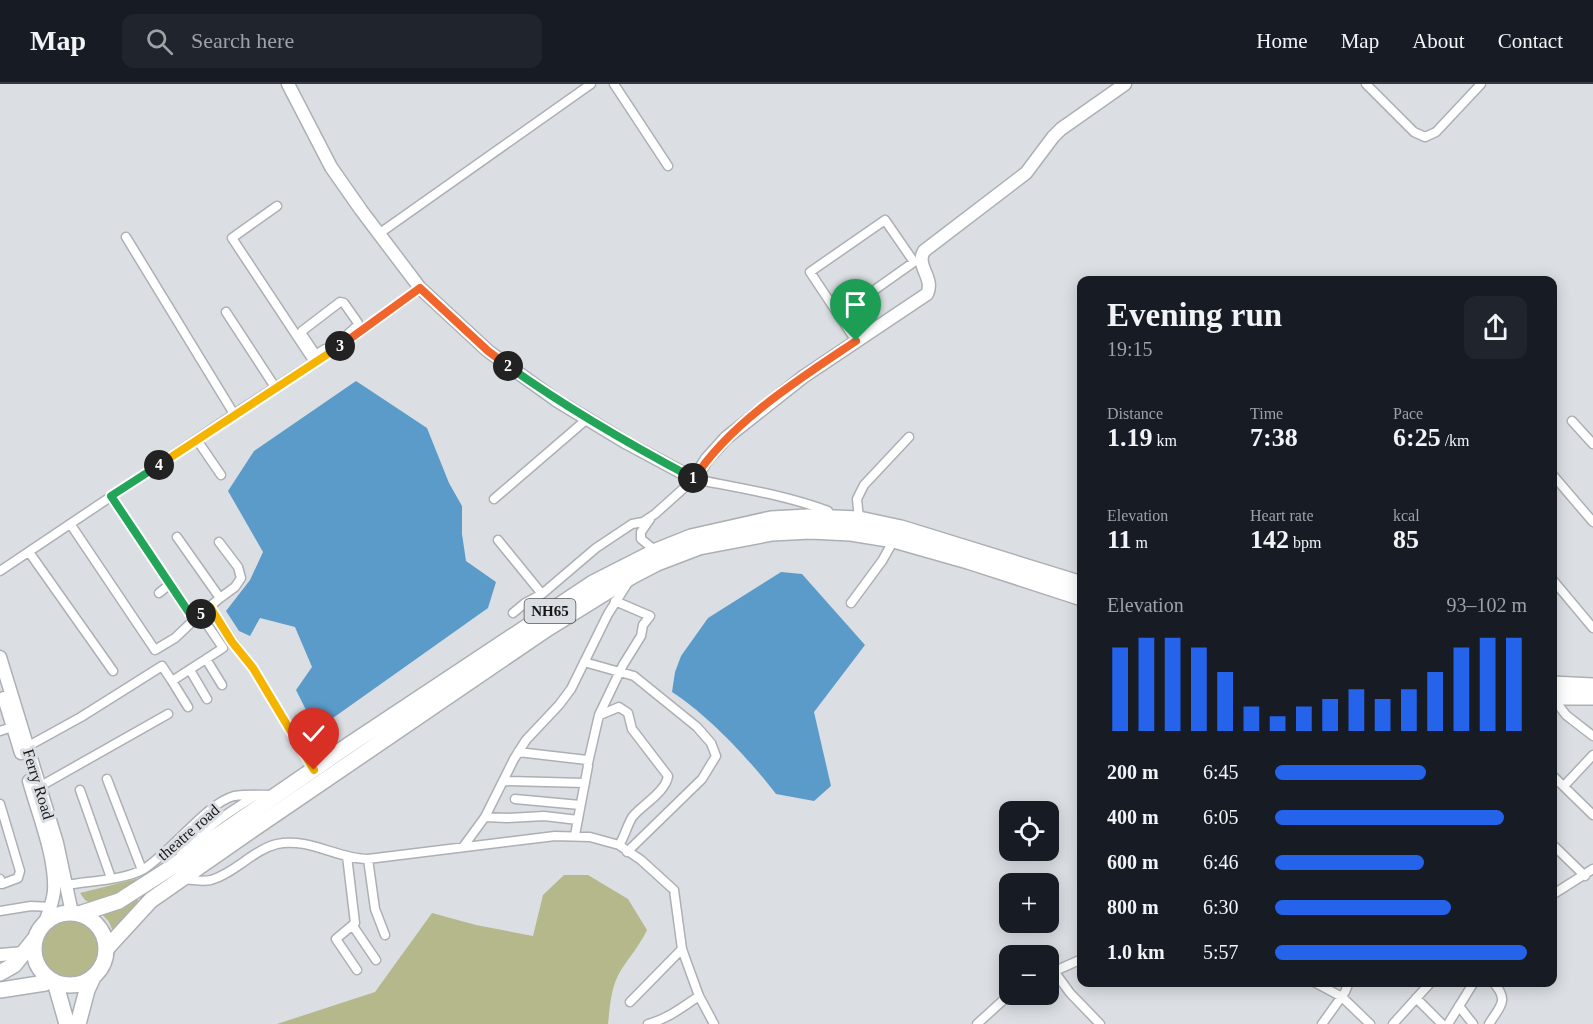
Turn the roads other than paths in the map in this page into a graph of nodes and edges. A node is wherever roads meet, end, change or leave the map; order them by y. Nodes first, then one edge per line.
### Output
1 (288, 84) edge
2 (591, 84) edge
3 (614, 84) edge
4 (1125, 84) edge
5 (1366, 84) edge
6 (1481, 84) edge
7 (668, 166) dead end
8 (277, 206) dead end
9 (380, 233) junction
10 (126, 237) dead end
11 (420, 288) junction
12 (226, 312) dead end
13 (839, 315) junction
14 (350, 335) junction
15 (856, 341) junction
16 (314, 354) junction
17 (275, 387) junction
18 (234, 414) junction
19 (586, 419) junction
20 (1572, 421) dead end
21 (909, 437) dead end
22 (197, 440) junction
23 (1593, 444) edge
24 (221, 475) dead end
25 (694, 479) junction
26 (1557, 480) edge
27 (111, 496) junction
28 (494, 499) dead end
29 (655, 514) junction
30 (830, 517) junction
31 (859, 519) junction
32 (1593, 522) edge
33 (71, 525) junction
34 (177, 537) dead end
35 (498, 540) dead end
36 (894, 540) junction
37 (219, 542) dead end
38 (656, 551) junction
39 (29, 552) junction
40 (0, 571) edge
41 (632, 576) junction
42 (1077, 582) edge
43 (170, 584) junction
44 (1557, 585) edge
45 (159, 592) dead end
46 (542, 594) junction
47 (1077, 596) edge
48 (220, 598) junction
49 (615, 601) junction
50 (851, 603) dead end
51 (210, 607) junction
52 (513, 613) dead end
53 (197, 617) junction
54 (1593, 628) edge
55 (0, 657) edge
56 (206, 659) junction
57 (584, 662) junction
58 (190, 670) junction
59 (113, 671) dead end
60 (620, 673) junction
61 (172, 681) junction
62 (1557, 684) edge
63 (0, 685) edge
64 (222, 685) dead end
65 (1593, 686) edge
66 (1557, 697) edge
67 (1593, 697) edge
68 (207, 699) dead end
69 (1557, 703) edge
70 (188, 707) dead end
71 (168, 714) dead end
72 (599, 715) junction
73 (6, 729) edge
74 (1593, 736) edge
75 (24, 749) junction
76 (519, 752) junction
77 (1593, 754) edge
78 (588, 763) junction
79 (314, 770) junction
80 (107, 779) dead end
81 (1557, 780) edge
82 (504, 781) junction
83 (585, 783) junction
84 (1564, 786) junction
85 (39, 787) junction
86 (80, 790) dead end
87 (256, 795) junction
88 (275, 795) junction
89 (515, 799) dead end
90 (0, 804) edge
91 (580, 806) junction
92 (1593, 815) edge
93 (485, 817) junction
94 (578, 820) junction
95 (575, 835) junction
96 (52, 844) junction
97 (619, 845) junction
98 (464, 847) junction
99 (1557, 849) edge
100 (627, 852) junction
101 (347, 856) junction
102 (368, 859) junction
103 (1593, 868) edge
104 (142, 870) junction
105 (176, 873) junction
106 (1585, 876) junction
107 (111, 878) junction
108 (0, 879) edge
109 (67, 885) junction
110 (1557, 892) edge
111 (51, 907) junction
112 (0, 910) edge
113 (76, 914) junction
114 (45, 922) junction
115 (354, 926) junction
116 (385, 935) dead end
117 (34, 940) junction
118 (682, 949) junction
119 (106, 950) junction
120 (24, 953) junction
121 (1, 955) edge
122 (376, 960) dead end
123 (1077, 961) edge
124 (1059, 969) edge
125 (357, 970) dead end
126 (0, 974) edge
127 (93, 977) junction
128 (52, 981) junction
129 (1059, 981) edge
130 (1323, 987) edge
131 (1347, 987) edge
132 (1426, 987) edge
133 (1471, 987) edge
134 (1498, 987) edge
135 (0, 990) edge
136 (699, 996) junction
137 (1342, 997) junction
138 (1416, 998) junction
139 (630, 1002) dead end
140 (999, 1004) edge
141 (1460, 1006) junction
142 (67, 1024) edge
143 (78, 1024) edge
144 (648, 1024) edge
145 (714, 1024) edge
146 (977, 1024) edge
147 (1100, 1024) edge
148 (1322, 1024) edge
149 (1370, 1024) edge
150 (1393, 1024) edge
151 (1442, 1024) edge
152 (1448, 1024) edge
153 (1473, 1024) edge
154 (1489, 1024) edge

1 - 9 street
2 - 9 street
3 - 7 street
4 - 15 street
5 - 6 street
8 - 16 street
9 - 11 street
10 - 18 street
11 - 14 street
11 - 19 street
12 - 17 street
13 - 13 street
13 - 15 street
14 - 16 street
14 - 16 street
15 - 25 street
16 - 17 street
17 - 18 street
18 - 22 street
19 - 25 street
19 - 28 street
20 - 23 street
21 - 31 street
22 - 24 street
22 - 27 street
25 - 29 street
25 - 30 street
26 - 32 street
27 - 33 street
27 - 43 street
29 - 38 street
29 - 46 street
30 - 31 highway, NH65
30 - 38 highway, NH65
31 - 42 highway, NH65
33 - 39 street
33 - 53 street
34 - 48 street
35 - 46 street
36 - 41 highway, NH65
36 - 47 highway, NH65
36 - 50 street
37 - 48 street
38 - 79 highway, NH65
39 - 40 street
39 - 59 street
41 - 49 street
41 - 105 highway, NH65
43 - 45 street
43 - 53 street
44 - 54 street
46 - 52 street
48 - 51 street
49 - 57 street
49 - 60 street
51 - 53 street
51 - 79 street
53 - 56 street
55 - 75 street, Ferry Road
56 - 58 street
56 - 64 street
57 - 60 street
57 - 76 street
58 - 61 street
58 - 68 street
60 - 72 street
60 - 100 street
61 - 70 street
61 - 75 street
62 - 65 highway
63 - 73 street, Ferry Road
66 - 67 highway
69 - 74 street
71 - 85 street
72 - 78 street
72 - 97 street
73 - 75 street, Ferry Road
75 - 85 street, Ferry Road
75 - 96 street, Ferry Road
76 - 78 street
76 - 82 street
77 - 84 street
78 - 83 street
79 - 88 highway, NH65
80 - 104 street
81 - 84 street
82 - 83 street
82 - 93 street
83 - 91 street
84 - 92 street
85 - 96 street, Ferry Road
86 - 107 street
87 - 88 street, theatre road
87 - 104 street, theatre road
87 - 105 street
88 - 105 highway, NH65
89 - 91 street
90 - 108 street
91 - 94 street
93 - 94 street
93 - 98 street
94 - 95 street
95 - 97 street
95 - 98 street
96 - 109 street, Ferry Road
96 - 111 street, Ferry Road
97 - 100 street
98 - 102 street
99 - 106 street
100 - 118 street
101 - 102 street
101 - 105 street
101 - 115 street
102 - 116 street
103 - 106 street
104 - 107 street, theatre road
105 - 113 highway, NH65
105 - 119 highway, NH65
106 - 110 street
107 - 109 street, theatre road
109 - 113 street, Ferry Road
111 - 112 street
111 - 114 street, Ferry Road
113 - 114 highway, NH65
113 - 119 highway
114 - 117 highway
115 - 122 street
115 - 125 street
117 - 120 highway
117 - 128 highway
118 - 136 street
118 - 139 street
119 - 127 highway, NH65
120 - 121 street
120 - 126 highway
123 - 124 street
127 - 128 highway
127 - 143 highway
128 - 135 highway
128 - 142 highway
129 - 147 street
130 - 137 street
131 - 137 street
132 - 138 street
133 - 141 street
134 - 154 street
136 - 144 street
136 - 145 street
137 - 148 street
137 - 149 street
138 - 150 street
138 - 151 street
140 - 146 street
141 - 152 street
141 - 153 street

